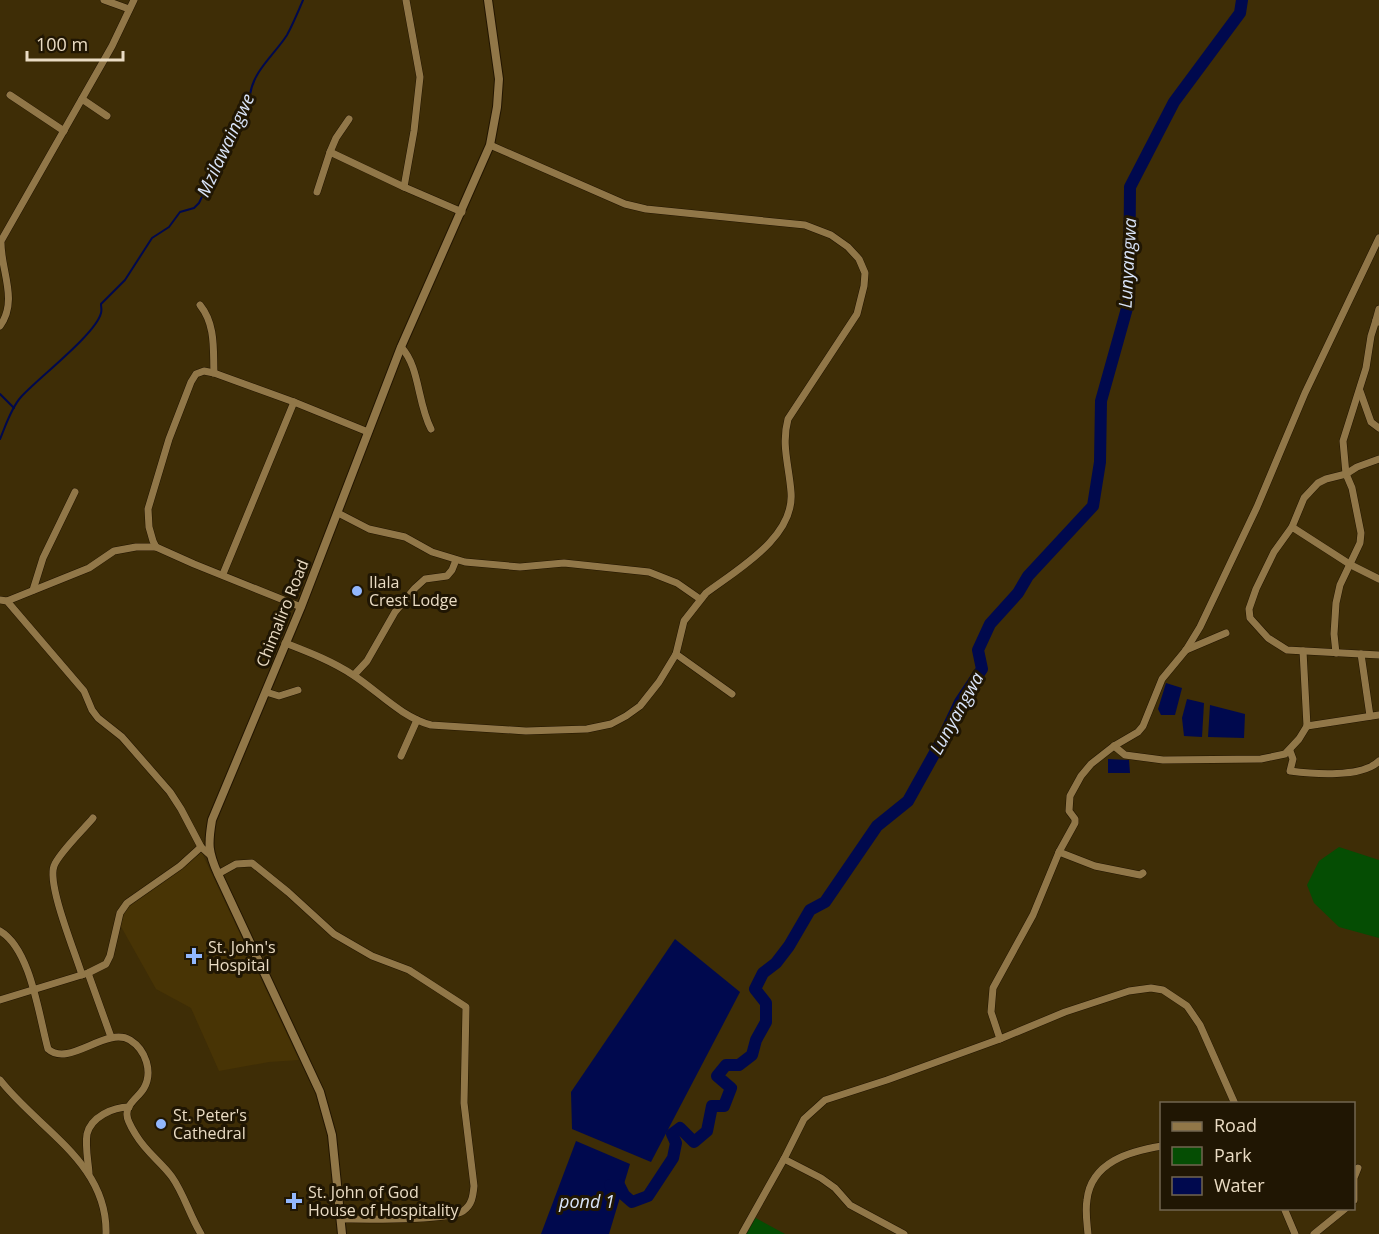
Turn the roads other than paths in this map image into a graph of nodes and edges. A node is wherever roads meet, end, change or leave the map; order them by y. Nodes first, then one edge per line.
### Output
1 (104, 0) edge
2 (134, 0) edge
3 (406, 0) edge
4 (488, 0) edge
5 (129, 9) junction
6 (10, 95) dead end
7 (82, 99) junction
8 (107, 116) dead end
9 (349, 118) dead end
10 (64, 131) junction
11 (490, 145) junction
12 (330, 152) junction
13 (404, 187) junction
14 (317, 192) dead end
15 (462, 212) junction
16 (1379, 238) edge
17 (200, 305) dead end
18 (1379, 309) edge
19 (1377, 321) edge
20 (0, 326) edge
21 (401, 346) junction
22 (214, 373) junction
23 (1360, 391) junction
24 (294, 402) junction
25 (1379, 428) edge
26 (431, 429) dead end
27 (368, 432) junction
28 (1379, 459) edge
29 (1346, 474) junction
30 (75, 492) dead end
31 (338, 513) junction
32 (1292, 527) junction
33 (156, 547) junction
34 (456, 560) junction
35 (1351, 565) junction
36 (223, 574) junction
37 (1379, 579) edge
38 (33, 590) junction
39 (700, 599) junction
40 (3, 601) edge
41 (301, 608) junction
42 (1226, 633) dead end
43 (285, 643) junction
44 (1186, 650) junction
45 (1303, 651) junction
46 (1336, 653) junction
47 (676, 654) junction
48 (1361, 654) junction
49 (1379, 654) edge
50 (354, 675) junction
51 (298, 690) dead end
52 (266, 692) junction
53 (732, 694) dead end
54 (1379, 715) edge
55 (1370, 716) junction
56 (417, 720) junction
57 (1307, 726) junction
58 (1114, 746) junction
59 (1290, 751) junction
60 (401, 756) dead end
61 (1379, 761) edge
62 (93, 818) dead end
63 (201, 847) junction
64 (1059, 852) junction
65 (210, 855) junction
66 (1143, 873) dead end
67 (218, 874) junction
68 (0, 931) edge
69 (85, 974) junction
70 (35, 990) junction
71 (0, 1000) edge
72 (111, 1037) junction
73 (1000, 1039) junction
74 (0, 1080) edge
75 (1234, 1102) edge
76 (129, 1107) junction
77 (1160, 1146) edge
78 (784, 1159) junction
79 (1358, 1168) dead end
80 (88, 1173) junction
81 (1355, 1176) edge
82 (1284, 1210) edge
83 (1345, 1210) edge
84 (341, 1219) junction
85 (106, 1234) edge
86 (201, 1234) edge
87 (342, 1234) edge
88 (742, 1234) edge
89 (903, 1234) edge
90 (1088, 1234) edge
91 (1295, 1234) edge
92 (1314, 1234) edge

1 - 5 street
2 - 5 street
3 - 13 street
4 - 11 street, Chimaliro Road
5 - 7 street
6 - 10 street
7 - 8 street
7 - 10 street
9 - 12 street
10 - 20 street
11 - 15 street, Chimaliro Road
11 - 39 street
12 - 13 street
12 - 14 street
13 - 15 street
15 - 21 street, Chimaliro Road
16 - 44 street
17 - 22 street
18 - 19 street
19 - 23 street
21 - 26 street
21 - 27 street, Chimaliro Road
22 - 24 street
22 - 33 street
23 - 25 street
23 - 29 street
24 - 27 street
24 - 36 street
27 - 31 street, Chimaliro Road
28 - 29 street
29 - 32 street
29 - 35 street
30 - 38 street
31 - 34 street
31 - 41 street, Chimaliro Road
32 - 35 street
32 - 45 street
33 - 36 street
33 - 38 street
34 - 39 street
34 - 50 street
35 - 37 street
35 - 46 street
36 - 41 street
38 - 40 street
39 - 47 street
40 - 63 street
41 - 43 street, Chimaliro Road
42 - 44 street
43 - 50 street
43 - 52 street, Chimaliro Road
44 - 58 street
45 - 46 street
45 - 57 street
46 - 48 street
47 - 53 street
47 - 56 street
48 - 49 street
48 - 55 street
50 - 56 street
51 - 52 street
52 - 65 street, Chimaliro Road
54 - 55 street
55 - 57 street
56 - 60 street
57 - 59 street
58 - 59 street
58 - 64 street
59 - 61 street
62 - 69 street
63 - 65 street
63 - 69 street
64 - 66 street
64 - 73 street
65 - 67 street, Chimaliro Road
67 - 84 street, Chimaliro Road
67 - 84 street
68 - 70 street
69 - 70 street
69 - 72 street
70 - 71 street
70 - 72 street
72 - 76 street
73 - 75 street
73 - 78 street
74 - 80 street
76 - 80 street
76 - 86 street
77 - 90 street
78 - 88 street
78 - 89 street
79 - 81 street
80 - 85 street
82 - 91 street
83 - 92 street
84 - 87 street, Chimaliro Road

